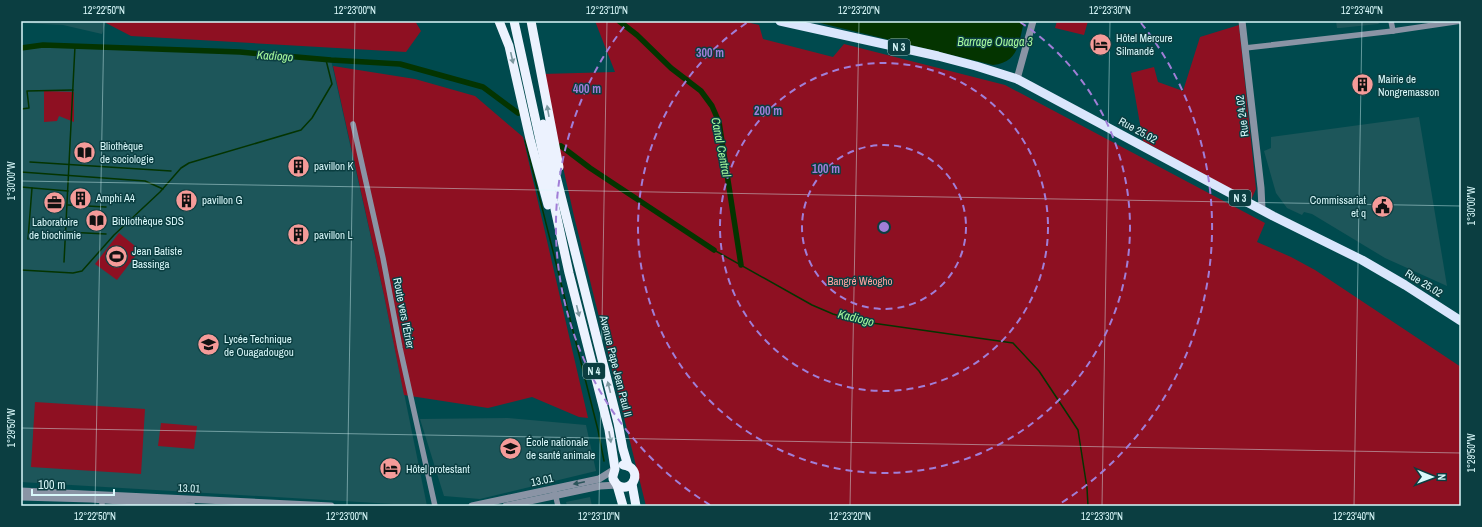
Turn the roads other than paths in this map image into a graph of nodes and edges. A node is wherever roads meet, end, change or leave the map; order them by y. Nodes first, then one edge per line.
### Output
1 (499, 21) edge
2 (514, 21) edge
3 (520, 21) edge
4 (531, 21) edge
5 (780, 21) edge
6 (1033, 21) edge
7 (1242, 21) edge
8 (1391, 21) edge
9 (1461, 21) edge
10 (1393, 31) junction
11 (1245, 48) junction
12 (1017, 79) junction
13 (353, 124) dead end
14 (1262, 209) junction
15 (569, 273) junction
16 (580, 273) junction
17 (1461, 321) edge
18 (628, 466) junction
19 (615, 469) junction
20 (632, 484) junction
21 (617, 485) junction
22 (21, 491) edge
23 (555, 492) junction
24 (21, 497) edge
25 (102, 500) edge
26 (262, 505) edge
27 (192, 506) edge
28 (331, 506) edge
29 (435, 506) edge
30 (472, 506) edge
31 (506, 506) edge
32 (558, 506) edge
33 (623, 506) edge
34 (636, 506) edge

1 -> 15 highway
2 - 15 highway, N 4
3 - 16 highway, N 4
16 -> 4 highway
5 - 12 main road, Rue 25.02 / N 3
6 - 12 street
7 - 11 street, Rue 24.02
8 - 10 street
9 - 10 street
10 - 11 street
11 - 14 street, Rue 24.02
12 - 14 main road, Rue 25.02 / N 3
13 - 29 street, Route vers l'Étrier
14 - 17 main road, Rue 25.02 / N 3
15 -> 19 highway, Avenue Pape Jean Paul II / N 4
18 -> 16 highway, Avenue Pape Jean Paul II / N 4
18 - 19 highway
18 - 20 highway, Avenue Pape Jean Paul II / N 4
19 - 21 highway, Avenue Pape Jean Paul II / N 4
19 -> 23 street, 13.01
20 - 21 highway
20 - 34 highway, Avenue Pape Jean Paul II / N 4
21 - 23 street, 13.01
21 - 33 highway, Avenue Pape Jean Paul II / N 4
22 - 25 street, 13.01
23 - 30 street, 13.01
23 - 31 street, 13.01
23 - 32 street
24 - 25 street, 13.01
25 - 26 street, 13.01
25 - 27 street, 13.01
26 - 28 street, 13.01

